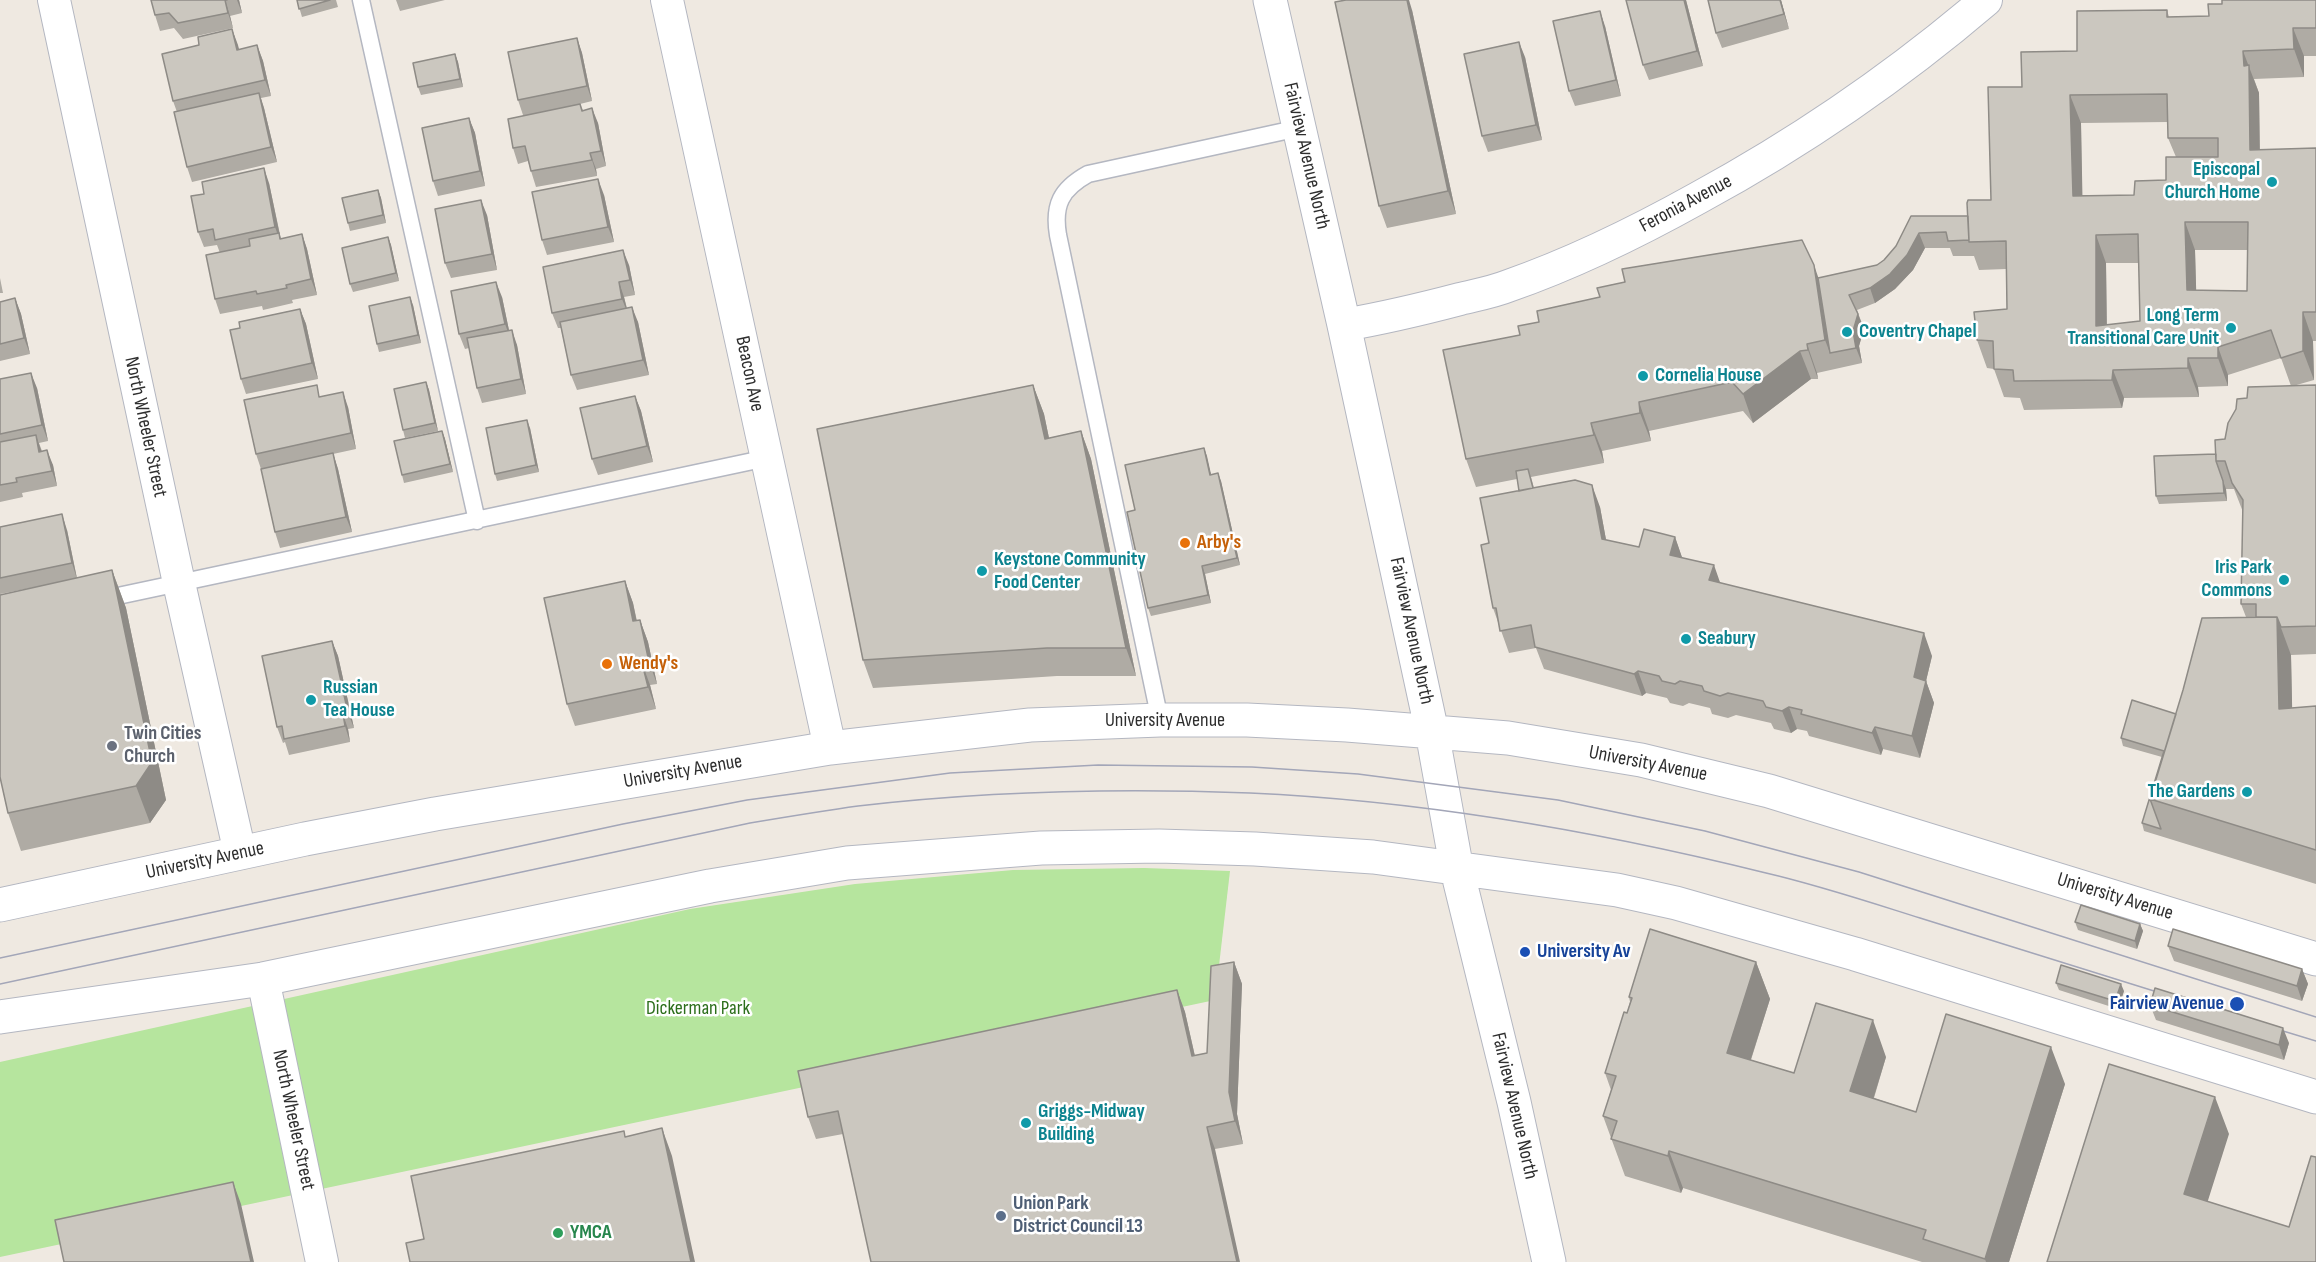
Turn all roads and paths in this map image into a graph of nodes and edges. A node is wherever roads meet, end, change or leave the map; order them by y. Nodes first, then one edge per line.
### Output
1 (54, 0) edge
2 (361, 0) edge
3 (668, 0) edge
4 (1270, 0) edge
5 (1986, 0) edge
6 (1299, 128) junction
7 (1344, 325) junction
8 (767, 458) junction
9 (477, 521) junction
10 (179, 583) junction
11 (81, 604) edge
12 (1161, 720) junction
13 (1432, 732) junction
14 (830, 748) junction
15 (240, 853) junction
16 (1456, 870) junction
17 (0, 906) edge
18 (2316, 959) edge
19 (263, 979) junction
20 (0, 1017) edge
21 (2316, 1097) edge
22 (322, 1262) edge
23 (1549, 1262) edge

1 - 10 street, North Wheeler Street
2 - 9 lane
3 - 8 street, Beacon Ave
4 - 6 main road, Fairview Avenue North
5 - 7 street, Feronia Avenue
6 - 7 main road, Fairview Avenue North
6 - 12 lane
7 - 13 main road, Fairview Avenue North
8 - 9 lane
8 - 14 street, Beacon Ave
9 - 10 lane
10 - 11 lane
10 - 15 street, North Wheeler Street
12 - 13 main road, University Avenue
12 - 14 main road, University Avenue
13 - 16 main road, Fairview Avenue North
13 - 18 main road, University Avenue
14 - 15 main road, University Avenue
15 - 17 main road, University Avenue
16 - 19 main road
16 - 21 main road
16 - 23 main road, Fairview Avenue North
19 - 20 main road
19 - 22 street, North Wheeler Street

